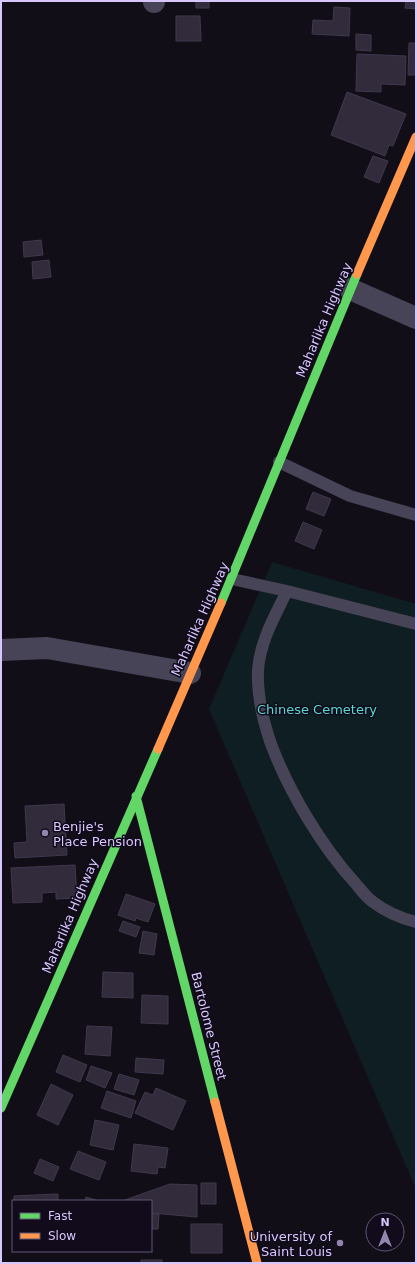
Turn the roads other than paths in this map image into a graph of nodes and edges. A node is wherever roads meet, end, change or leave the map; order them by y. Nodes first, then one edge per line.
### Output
1 (416, 138) edge
2 (350, 289) junction
3 (416, 318) edge
4 (280, 462) junction
5 (416, 515) edge
6 (232, 579) junction
7 (288, 591) junction
8 (416, 624) edge
9 (1, 650) edge
10 (190, 673) junction
11 (136, 796) junction
12 (416, 922) edge
13 (1, 1108) edge
14 (257, 1263) edge

1 - 2 main road, Maharlika Highway
2 - 3 street
2 - 4 main road, Maharlika Highway
4 - 5 lane
4 - 6 main road, Maharlika Highway
6 - 7 lane
6 - 10 main road, Maharlika Highway
7 - 8 lane
7 - 12 lane
9 - 10 street
10 - 11 main road, Maharlika Highway
11 - 13 main road, Maharlika Highway
11 - 14 main road, Bartolome Street

